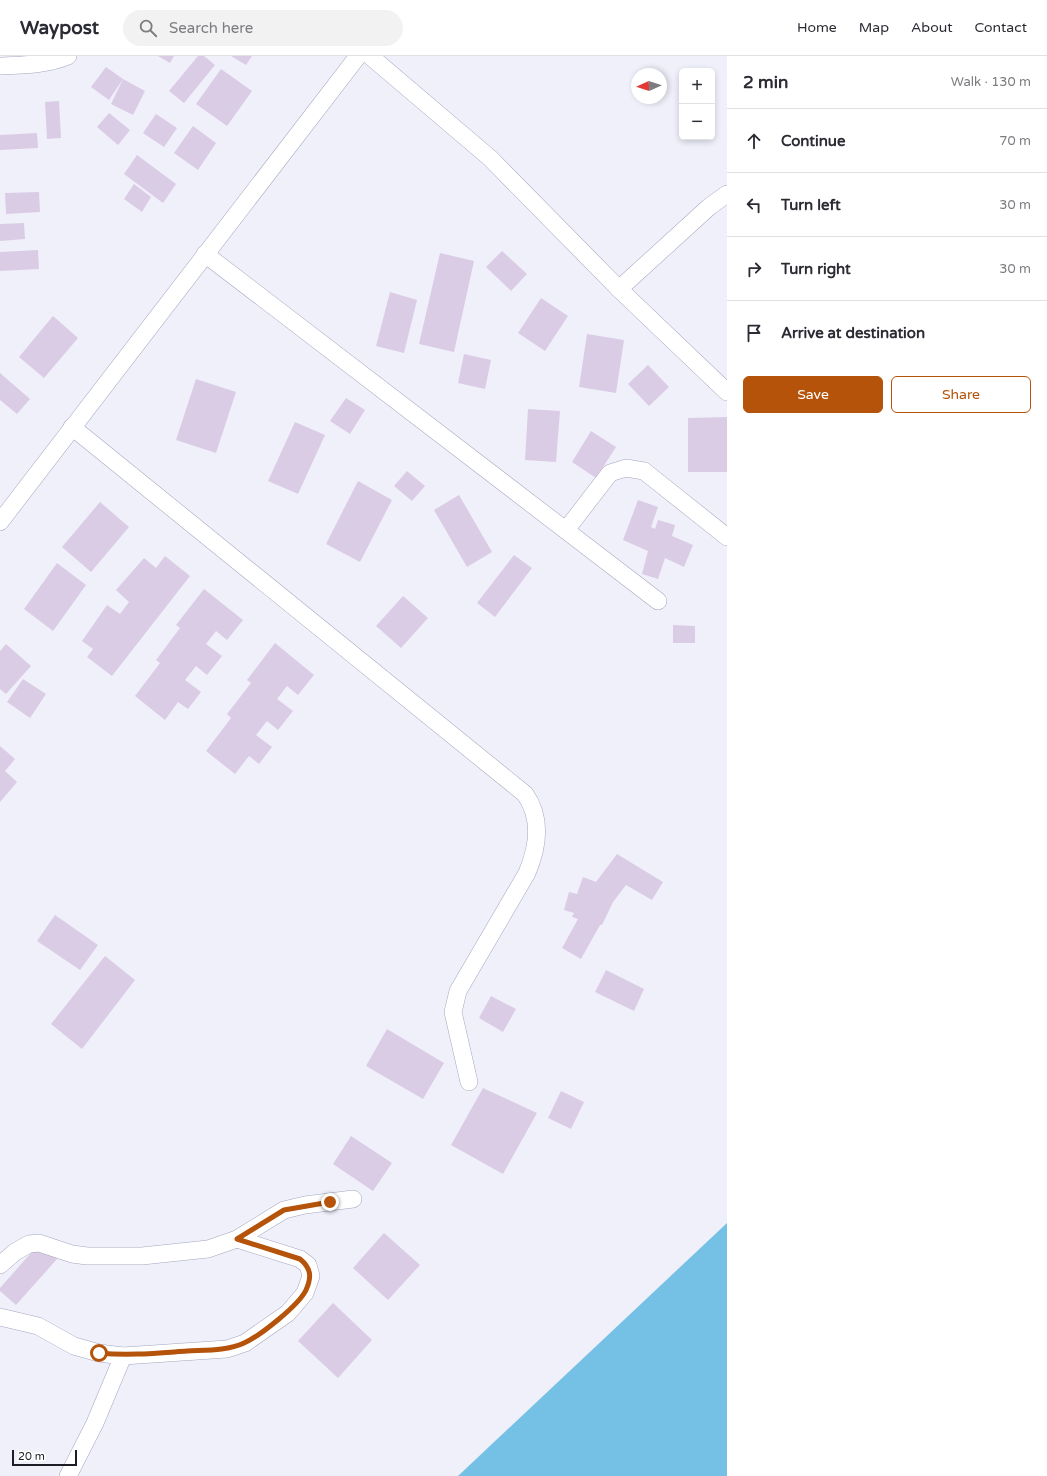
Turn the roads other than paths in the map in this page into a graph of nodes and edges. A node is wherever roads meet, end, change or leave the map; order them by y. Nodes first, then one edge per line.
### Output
1 (68, 56) edge
2 (358, 56) edge
3 (370, 56) edge
4 (0, 66) edge
5 (727, 194) edge
6 (205, 254) junction
7 (619, 289) junction
8 (727, 392) edge
9 (72, 427) junction
10 (0, 522) edge
11 (566, 530) junction
12 (727, 537) edge
13 (658, 601) dead end
14 (469, 1082) dead end
15 (353, 1198) dead end
16 (237, 1239) junction
17 (0, 1265) edge
18 (0, 1317) edge
19 (123, 1356) junction
20 (68, 1476) edge

1 - 4 street
2 - 6 street
3 - 7 street
5 - 7 street
6 - 9 street
6 - 11 street
7 - 8 street
9 - 10 street
9 - 14 street
11 - 12 street
11 - 13 street
15 - 16 street
16 - 17 street
16 - 19 street
18 - 19 street
19 - 20 street

